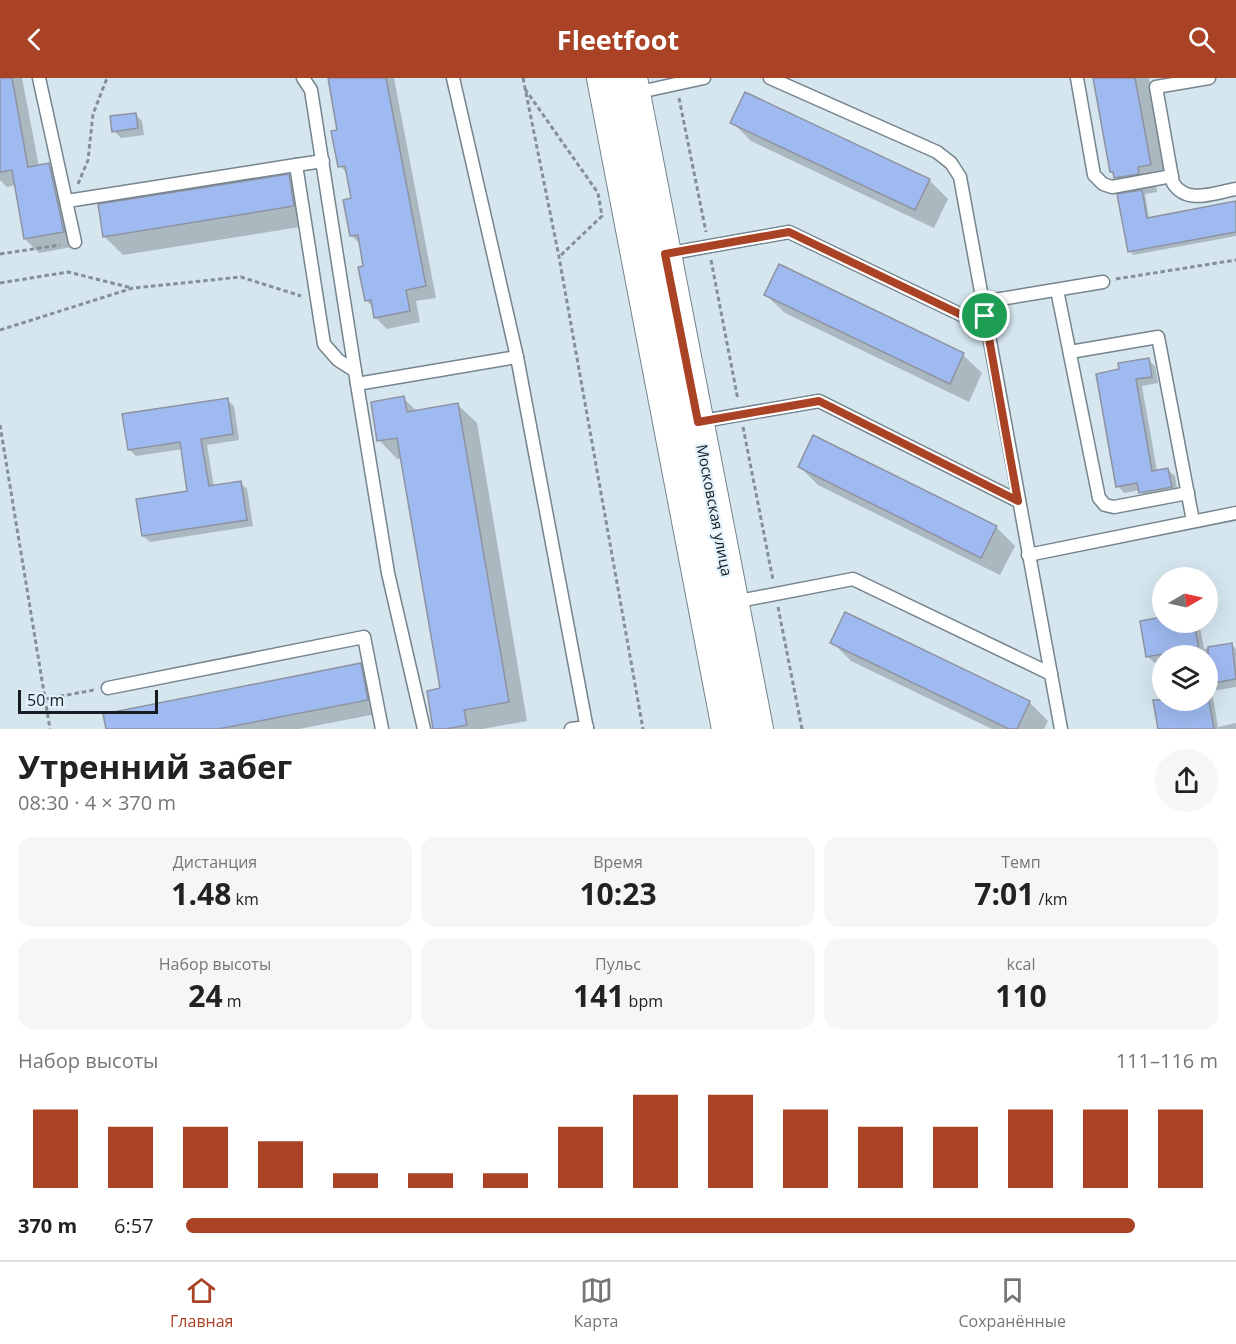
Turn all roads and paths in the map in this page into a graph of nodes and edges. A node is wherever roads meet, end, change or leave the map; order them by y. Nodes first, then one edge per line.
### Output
1 (39, 78) edge
2 (107, 78) edge
3 (303, 78) edge
4 (453, 78) edge
5 (523, 78) edge
6 (603, 78) edge
7 (704, 78) edge
8 (770, 78) edge
9 (1077, 78) edge
10 (1209, 78) edge
11 (1155, 82) edge
12 (632, 86) edge
13 (524, 88) junction
14 (323, 162) junction
15 (296, 165) junction
16 (1172, 176) junction
17 (1236, 189) edge
18 (68, 201) junction
19 (75, 242) joint
20 (0, 254) edge
21 (665, 254) junction
22 (559, 257) junction
23 (1236, 260) edge
24 (1102, 282) joint
25 (0, 283) edge
26 (134, 288) junction
27 (1057, 290) junction
28 (317, 302) junction
29 (982, 302) junction
30 (985, 316) junction
31 (0, 330) edge
32 (1070, 352) junction
33 (517, 357) junction
34 (355, 371) junction
35 (357, 384) junction
36 (698, 422) junction
37 (0, 424) edge
38 (1188, 493) junction
39 (1018, 501) junction
40 (1236, 513) edge
41 (1193, 521) junction
42 (1028, 555) junction
43 (733, 602) junction
44 (1051, 674) junction
45 (108, 688) joint
46 (45, 699) junction
47 (587, 728) edge
48 (50, 729) edge
49 (382, 729) edge
50 (424, 729) edge
51 (571, 729) edge
52 (643, 729) edge
53 (728, 729) edge
54 (757, 729) edge
55 (1061, 729) edge

1 - 18 lane
2 - 18 path
3 - 14 lane
4 - 33 lane
5 - 13 path
6 - 53 main road, Московская улица
7 - 12 lane
8 - 29 lane
9 - 16 lane
10 - 11 lane
11 - 16 lane
12 - 21 main road, Московская улица
13 - 22 path
13 - 22 path
14 - 15 lane
14 - 34 lane
15 - 18 lane
15 - 28 lane
16 - 17 lane
18 - 19 lane
19 - 20 path
21 - 30 lane
21 - 36 main road, Московская улица
22 - 52 path
23 - 24 path
24 - 27 lane
25 - 26 path
26 - 28 path
26 - 31 path
27 - 29 lane
27 - 32 lane
28 - 34 lane
29 - 30 lane
30 - 39 lane
32 - 38 lane
32 - 38 lane
33 - 35 lane
33 - 47 lane
34 - 35 lane
35 - 50 lane
36 - 39 lane
36 - 43 main road, Московская улица
37 - 46 path
38 - 41 lane
39 - 42 lane
40 - 41 lane
41 - 42 lane
42 - 44 lane
43 - 44 lane
43 - 54 main road, Московская улица
44 - 55 lane
45 - 46 path
45 - 49 lane
46 - 48 path
47 - 51 lane

